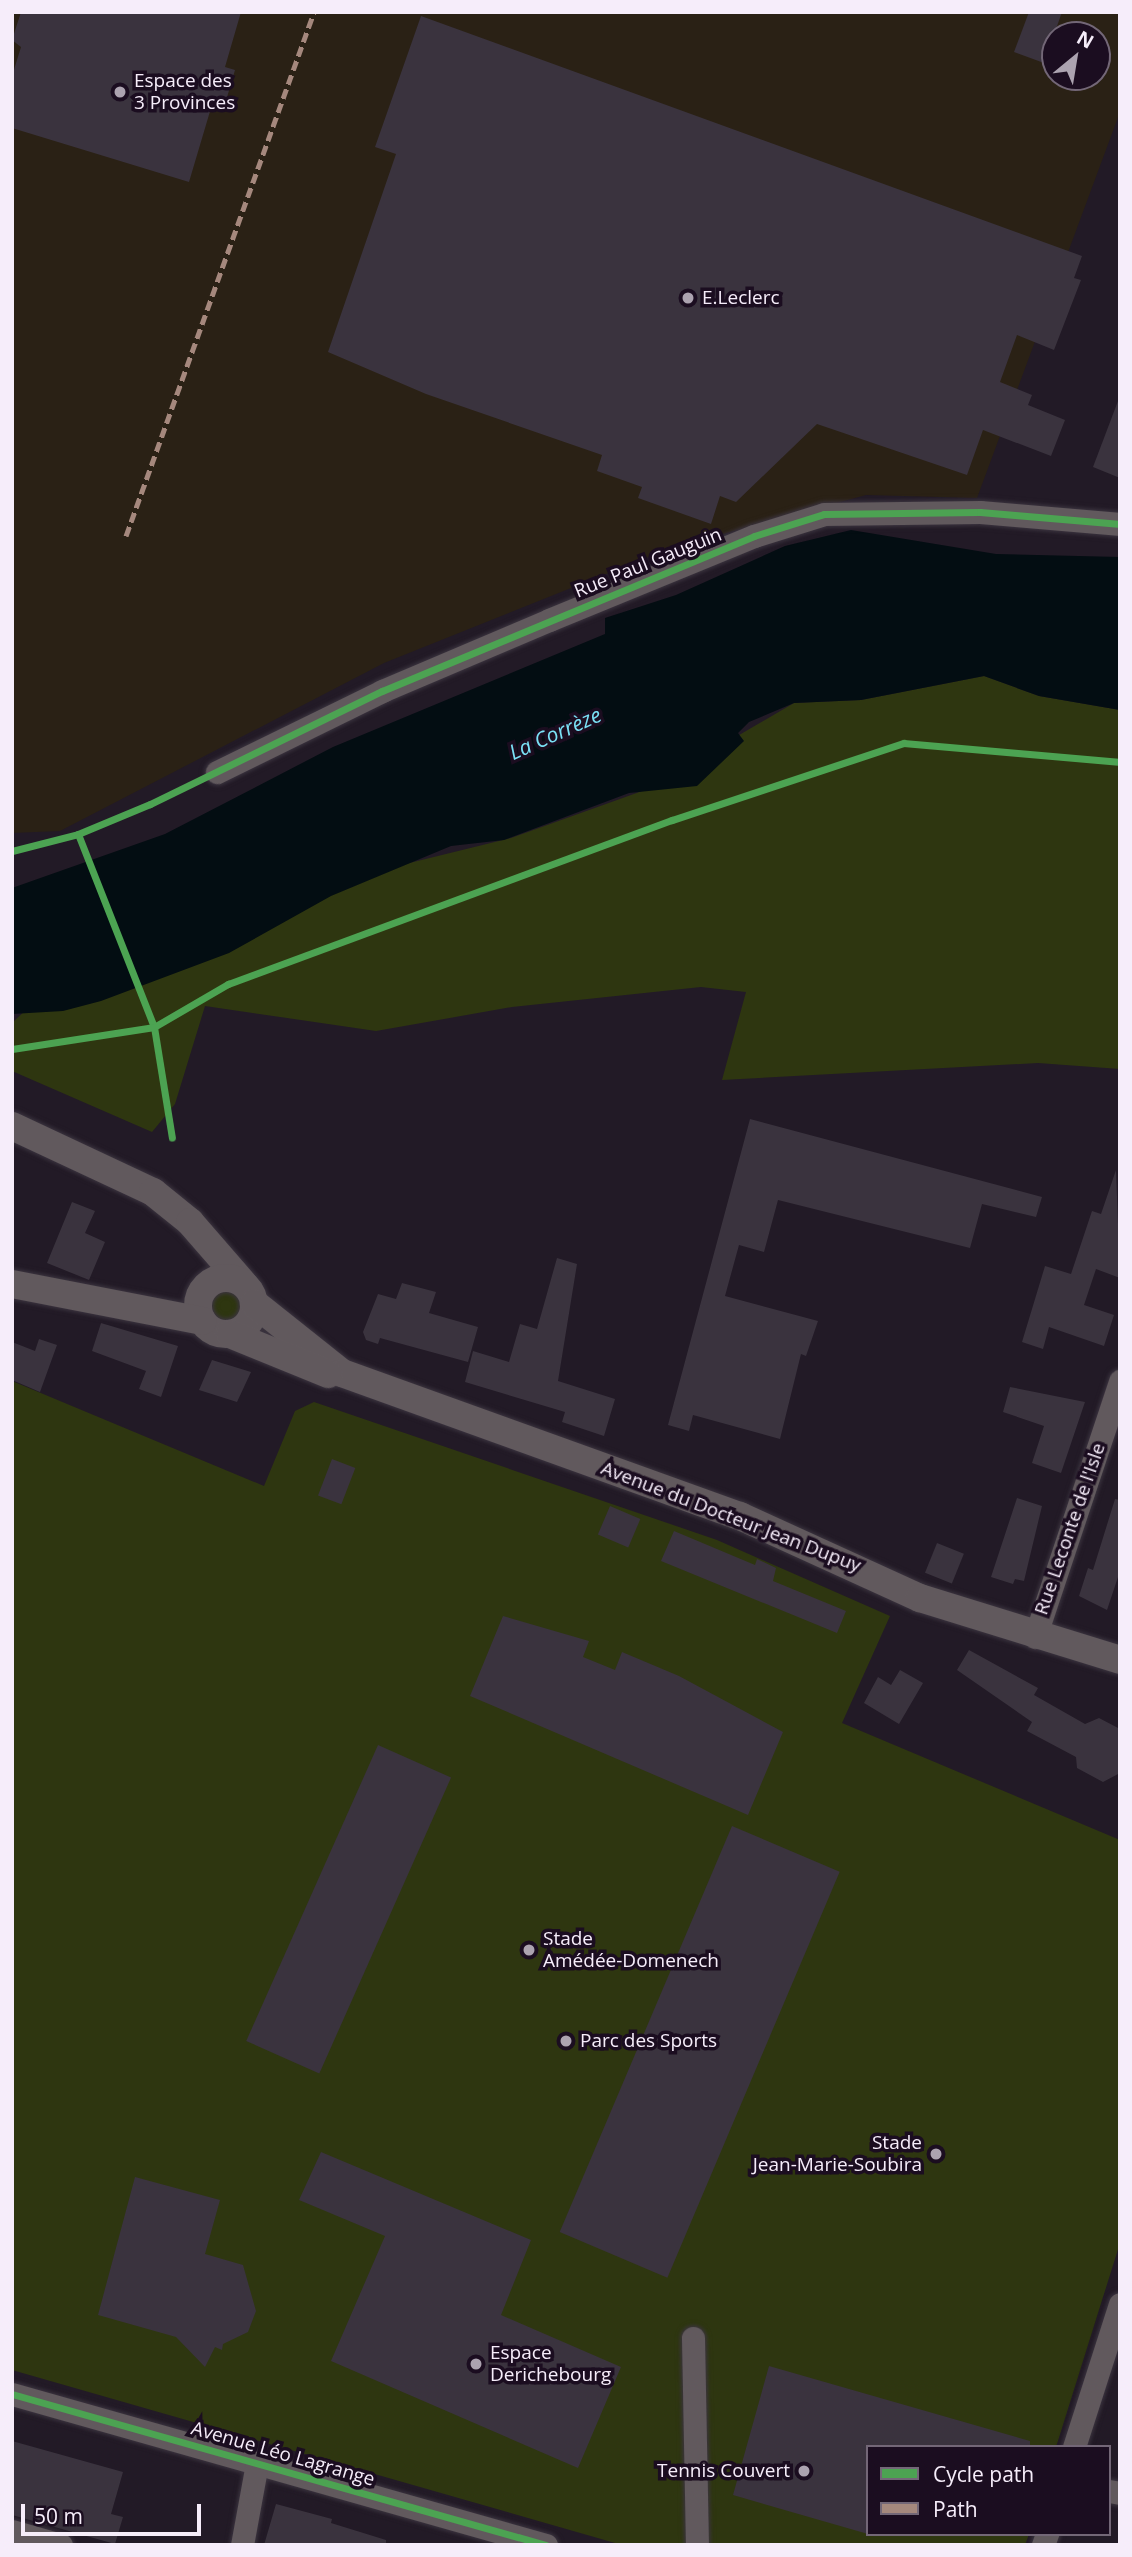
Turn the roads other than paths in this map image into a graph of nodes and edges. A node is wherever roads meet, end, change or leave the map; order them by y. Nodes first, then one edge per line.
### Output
1 (1120, 524) edge
2 (217, 772) dead end
3 (12, 1126) edge
4 (113, 1171) junction
5 (12, 1284) edge
6 (203, 1289) junction
7 (249, 1293) junction
8 (202, 1321) junction
9 (230, 1334) junction
10 (342, 1373) junction
11 (1120, 1381) edge
12 (1035, 1637) junction
13 (1120, 1660) edge
14 (1120, 2304) edge
15 (693, 2338) dead end
16 (12, 2394) edge
17 (1075, 2445) edge
18 (257, 2463) junction
19 (12, 2531) edge
20 (61, 2545) edge
21 (242, 2545) edge
22 (545, 2545) edge
23 (696, 2545) edge

1 - 2 street, Rue Paul Gauguin
3 - 4 street, Avenue du Docteur Jean Dupuy
4 - 6 street
4 - 7 street, Avenue du Docteur Jean Dupuy
5 - 8 street
6 - 7 street
6 - 8 street
7 - 9 street
7 - 10 street, Avenue du Docteur Jean Dupuy
8 - 9 street
9 - 10 street, Avenue du Docteur Jean Dupuy
10 - 12 street, Avenue du Docteur Jean Dupuy
11 - 12 street, Rue Leconte de l'Isle
12 - 13 street, Avenue du Docteur Jean Dupuy
14 - 17 street
15 - 23 street
16 - 18 street, Avenue Léo Lagrange
18 - 21 street
18 - 22 street, Avenue Léo Lagrange
19 - 20 street

